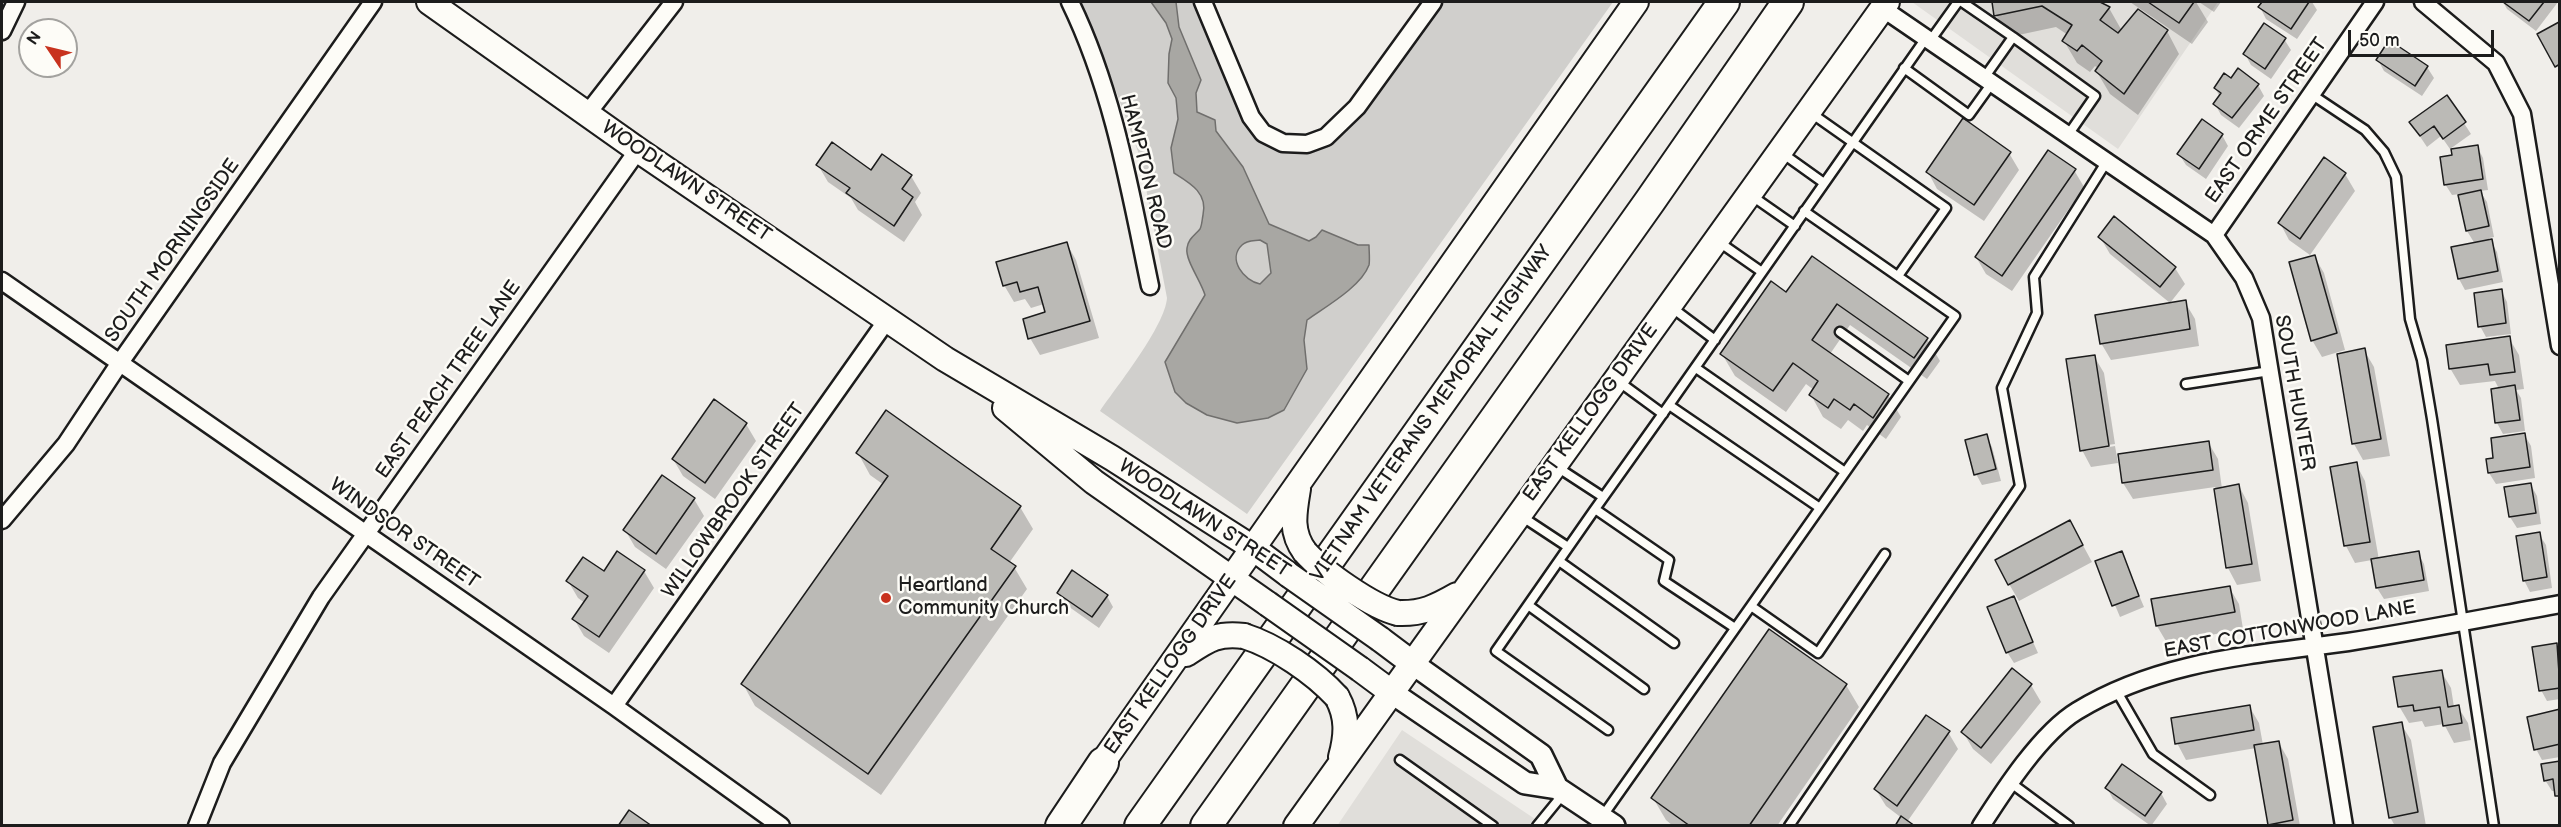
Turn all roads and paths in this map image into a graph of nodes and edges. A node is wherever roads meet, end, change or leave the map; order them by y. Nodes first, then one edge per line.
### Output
1 (16, 2) edge
2 (374, 2) edge
3 (429, 2) edge
4 (674, 2) edge
5 (1070, 2) edge
6 (1203, 2) edge
7 (1433, 2) edge
8 (1636, 2) edge
9 (1724, 2) edge
10 (1788, 2) edge
11 (1801, 2) edge
12 (1960, 2) edge
13 (2375, 2) edge
14 (2423, 2) edge
15 (1884, 5) edge
16 (2, 31) edge
17 (2013, 37) junction
18 (1928, 40) junction
19 (1904, 68) junction
20 (1988, 81) junction
21 (2311, 94) junction
22 (1809, 111) junction
23 (587, 114) junction
24 (2068, 135) junction
25 (1854, 141) junction
26 (638, 150) junction
27 (1780, 151) junction
28 (2107, 161) junction
29 (1824, 183) junction
30 (1749, 194) junction
31 (1650, 201) junction
32 (1804, 212) junction
33 (1795, 226) junction
34 (2214, 235) junction
35 (1716, 240) junction
36 (1762, 272) junction
37 (1898, 276) junction
38 (2, 281) edge
39 (1150, 286) dead end
40 (1668, 305) junction
41 (887, 320) junction
42 (1840, 332) dead end
43 (1715, 340) junction
44 (2559, 346) edge
45 (945, 359) junction
46 (119, 364) junction
47 (1696, 368) junction
48 (2270, 371) junction
49 (1615, 379) junction
50 (1909, 381) junction
51 (2186, 384) dead end
52 (1670, 405) junction
53 (1664, 414) junction
54 (1554, 465) junction
55 (1845, 472) junction
56 (1299, 484) junction
57 (1603, 497) junction
58 (1820, 508) junction
59 (1595, 509) junction
60 (1518, 514) junction
61 (2, 520) edge
62 (366, 533) junction
63 (1568, 547) junction
64 (1253, 548) junction
65 (1885, 554) dead end
66 (1559, 561) junction
67 (1232, 578) junction
68 (1464, 591) junction
69 (2559, 604) edge
70 (1528, 605) junction
71 (1750, 606) junction
72 (2463, 621) junction
73 (1735, 628) junction
74 (1674, 643) dead end
75 (2316, 645) junction
76 (1175, 660) junction
77 (1412, 663) junction
78 (1644, 689) dead end
79 (2116, 690) junction
80 (1390, 692) junction
81 (614, 706) junction
82 (1608, 730) dead end
83 (1400, 760) dead end
84 (1103, 763) junction
85 (1339, 765) junction
86 (2011, 783) junction
87 (1561, 790) junction
88 (2210, 795) dead end
89 (1608, 821) edge
90 (197, 825) edge
91 (780, 825) edge
92 (1055, 825) edge
93 (1061, 825) edge
94 (1140, 825) edge
95 (1206, 825) edge
96 (1296, 825) edge
97 (1492, 825) edge
98 (1537, 825) edge
99 (1790, 825) edge
100 (1981, 825) edge
101 (2069, 825) edge
102 (2344, 825) edge
103 (2494, 825) edge

1 - 16 street
2 - 46 street, SOUTH MORNINGSIDE
3 - 23 main road, WOODLAWN STREET
4 - 23 street
5 - 39 street, HAMPTON ROAD
6 - 7 street
8 - 56 main road, EAST KELLOGG DRIVE
9 - 94 highway, VIETNAM VETERANS MEMORIAL HIGHWAY
10 - 31 highway
11 - 31 highway
12 - 17 lane
12 - 18 lane
13 - 21 street, EAST ORME STREET
14 - 44 street
15 - 18 street, SOUTH HUNTER
15 - 22 main road, EAST KELLOGG DRIVE
17 - 20 lane
17 - 24 lane
18 - 19 lane
18 - 20 street, SOUTH HUNTER
19 - 20 lane
19 - 25 lane
20 - 24 street, SOUTH HUNTER
21 - 34 street, EAST ORME STREET
21 - 72 lane
22 - 25 lane
22 - 27 main road, EAST KELLOGG DRIVE
23 - 26 main road, WOODLAWN STREET
24 - 28 street, SOUTH HUNTER
25 - 29 lane
25 - 37 lane
26 - 41 main road, WOODLAWN STREET
26 - 62 street, EAST PEACH TREE LANE
27 - 29 lane
27 - 30 main road, EAST KELLOGG DRIVE
28 - 34 street, SOUTH HUNTER
28 - 99 lane
29 - 32 lane
30 - 33 lane
30 - 35 main road, EAST KELLOGG DRIVE
31 - 95 highway
32 - 33 lane
32 - 37 lane
33 - 36 lane
34 - 48 street, SOUTH HUNTER
35 - 36 lane
35 - 40 main road, EAST KELLOGG DRIVE
36 - 43 lane
37 - 50 lane
38 - 46 street, WINDSOR STREET
40 - 43 lane
40 - 49 main road, EAST KELLOGG DRIVE
41 - 45 main road, WOODLAWN STREET
41 - 81 street, WILLOWBROOK STREET
42 - 50 lane
43 - 47 lane
45 - 64 main road, WOODLAWN STREET
45 - 67 main road, WOODLAWN STREET
46 - 61 street, SOUTH MORNINGSIDE
46 - 62 street, WINDSOR STREET
47 - 52 lane
47 - 55 lane
48 - 51 lane
48 - 75 street, SOUTH HUNTER
49 - 53 lane
49 - 54 main road, EAST KELLOGG DRIVE
50 - 55 lane
52 - 53 lane
52 - 58 lane
53 - 57 lane
54 - 57 lane
54 - 60 main road, EAST KELLOGG DRIVE
55 - 58 lane
56 - 64 main road, EAST KELLOGG DRIVE
56 - 68 main road, bridge
57 - 59 lane
58 - 71 lane
59 - 63 lane
59 - 73 lane
60 - 63 lane
60 - 68 main road, EAST KELLOGG DRIVE
62 - 81 street, WINDSOR STREET
62 - 90 street, EAST PEACH TREE LANE
63 - 66 lane
64 - 67 main road, EAST KELLOGG DRIVE
64 - 77 main road, WOODLAWN STREET, bridge
65 - 71 lane
66 - 70 lane
66 - 74 lane
67 - 76 main road, EAST KELLOGG DRIVE
67 - 80 main road, WOODLAWN STREET, bridge
68 - 77 main road, EAST KELLOGG DRIVE
69 - 72 street, EAST COTTONWOOD LANE
70 - 78 lane
70 - 82 lane
71 - 73 lane
72 - 75 street, EAST COTTONWOOD LANE
72 - 103 lane
73 - 89 lane
75 - 79 street, EAST COTTONWOOD LANE
75 - 102 street, SOUTH HUNTER
76 - 84 main road, EAST KELLOGG DRIVE
76 - 85 main road, bridge
77 - 80 main road, EAST KELLOGG DRIVE
77 - 87 street, WOODLAWN STREET
79 - 86 street, EAST COTTONWOOD LANE
79 - 88 lane
80 - 85 main road, EAST KELLOGG DRIVE
80 - 87 street, WOODLAWN STREET
81 - 91 street, WINDSOR STREET
83 - 97 lane
84 - 92 main road, EAST KELLOGG DRIVE
84 - 93 highway
85 - 96 main road, EAST KELLOGG DRIVE
86 - 100 street, EAST COTTONWOOD LANE
86 - 101 lane
87 - 89 street, WOODLAWN STREET
87 - 98 lane

